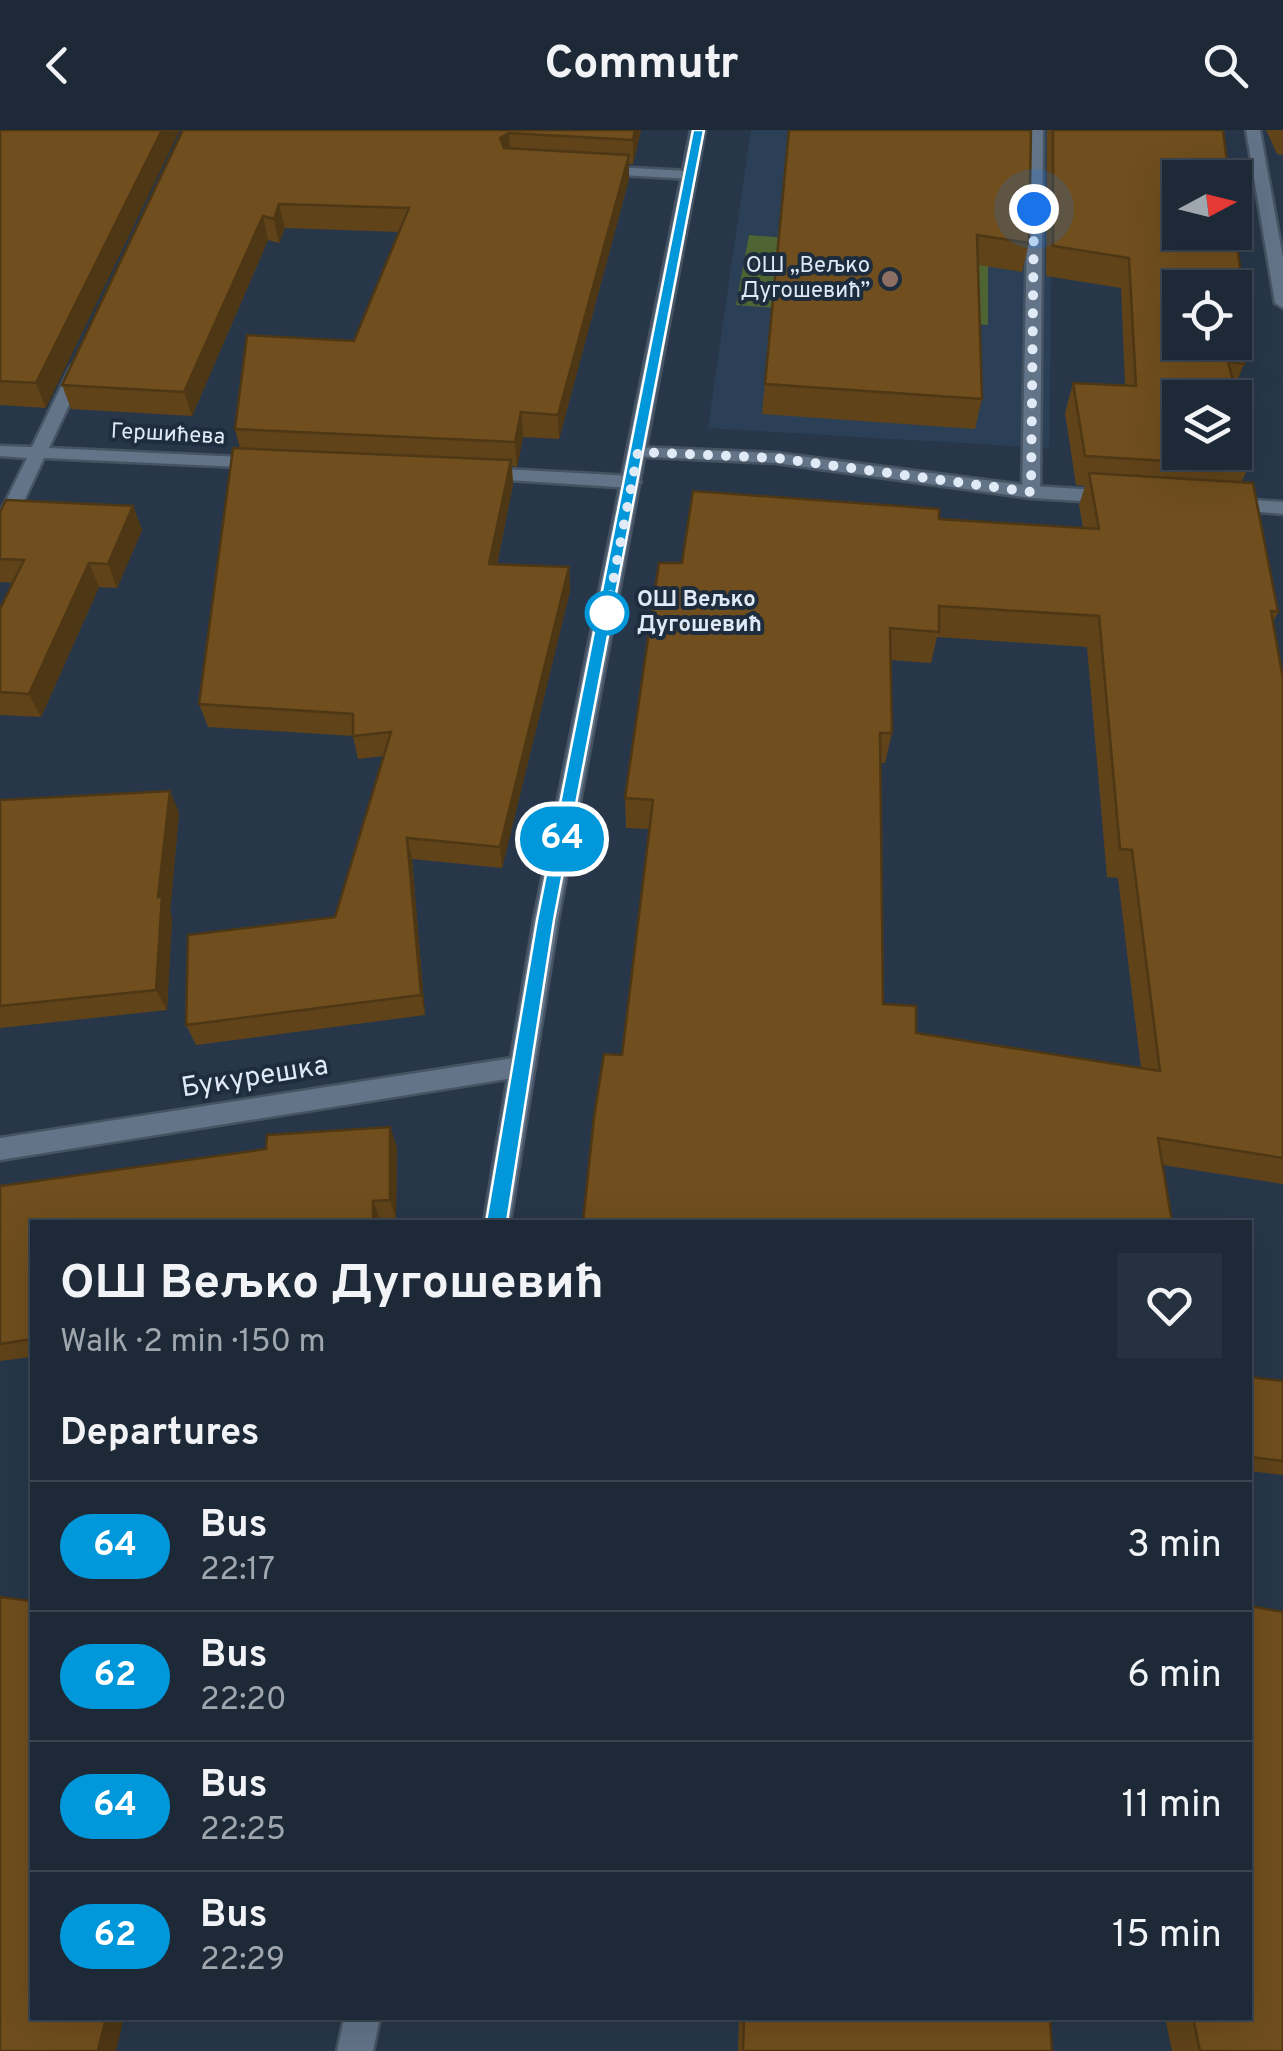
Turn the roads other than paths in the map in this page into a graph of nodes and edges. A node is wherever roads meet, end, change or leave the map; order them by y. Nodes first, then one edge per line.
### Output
1 (698, 130) edge
2 (1036, 130) edge
3 (1253, 130) edge
4 (582, 169) edge
5 (689, 175) junction
6 (1283, 303) edge
7 (83, 358) edge
8 (0, 451) edge
9 (40, 451) junction
10 (638, 452) junction
11 (275, 463) edge
12 (466, 473) edge
13 (632, 482) junction
14 (1031, 492) junction
15 (1127, 498) edge
16 (1204, 503) edge
17 (1283, 508) edge
18 (0, 533) edge
19 (519, 1067) junction
20 (0, 1149) edge
21 (497, 1220) edge
22 (362, 2020) edge
23 (355, 2051) edge

1 - 5 street
2 - 14 street
3 - 6 street
4 - 5 street
5 - 10 street
7 - 9 street
8 - 9 street, Гершићева
9 - 11 street, Гершићева
9 - 18 street
10 - 13 street
10 - 14 street
12 - 13 street
13 - 19 street
14 - 15 street
16 - 17 street
19 - 20 street, Букурешка
19 - 21 street
22 - 23 street

